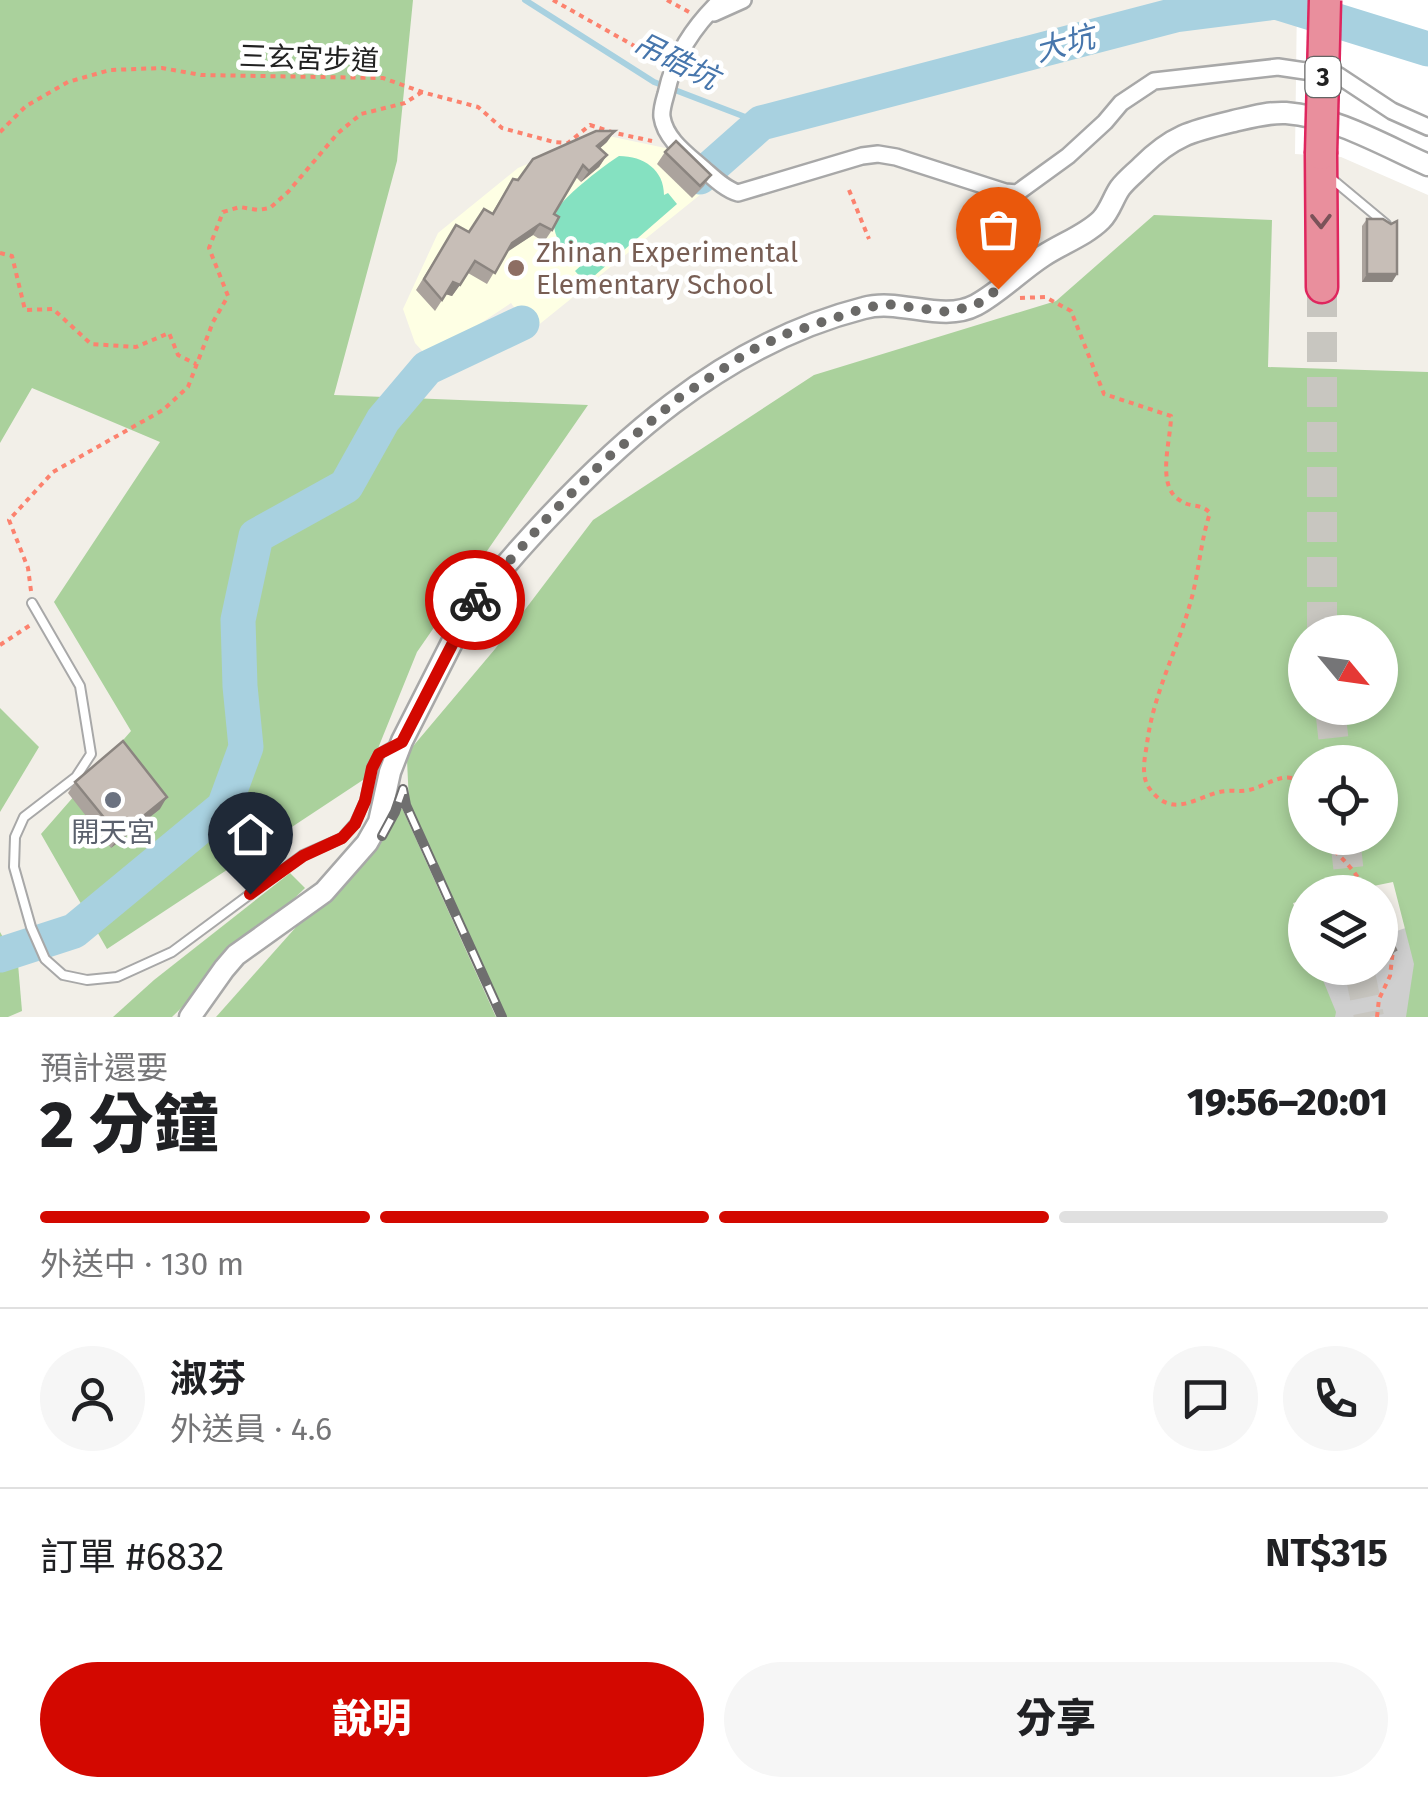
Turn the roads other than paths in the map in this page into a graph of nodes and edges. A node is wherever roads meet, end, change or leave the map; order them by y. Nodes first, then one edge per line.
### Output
1 (721, 0) edge
2 (743, 0) edge
3 (1325, 0) edge
4 (702, 18) junction
5 (1428, 128) edge
6 (1321, 162) junction
7 (1428, 164) edge
8 (1386, 224) edge
9 (1322, 288) tunnel mouth
10 (32, 603) road end
11 (402, 742) junction
12 (190, 1017) edge

1 - 4 street
2 - 4 street
3 - 6 highway, 3, bridge
4 - 5 street
6 - 8 lane
6 -> 9 highway, 3
7 - 11 street
10 - 11 lane
11 - 12 street

